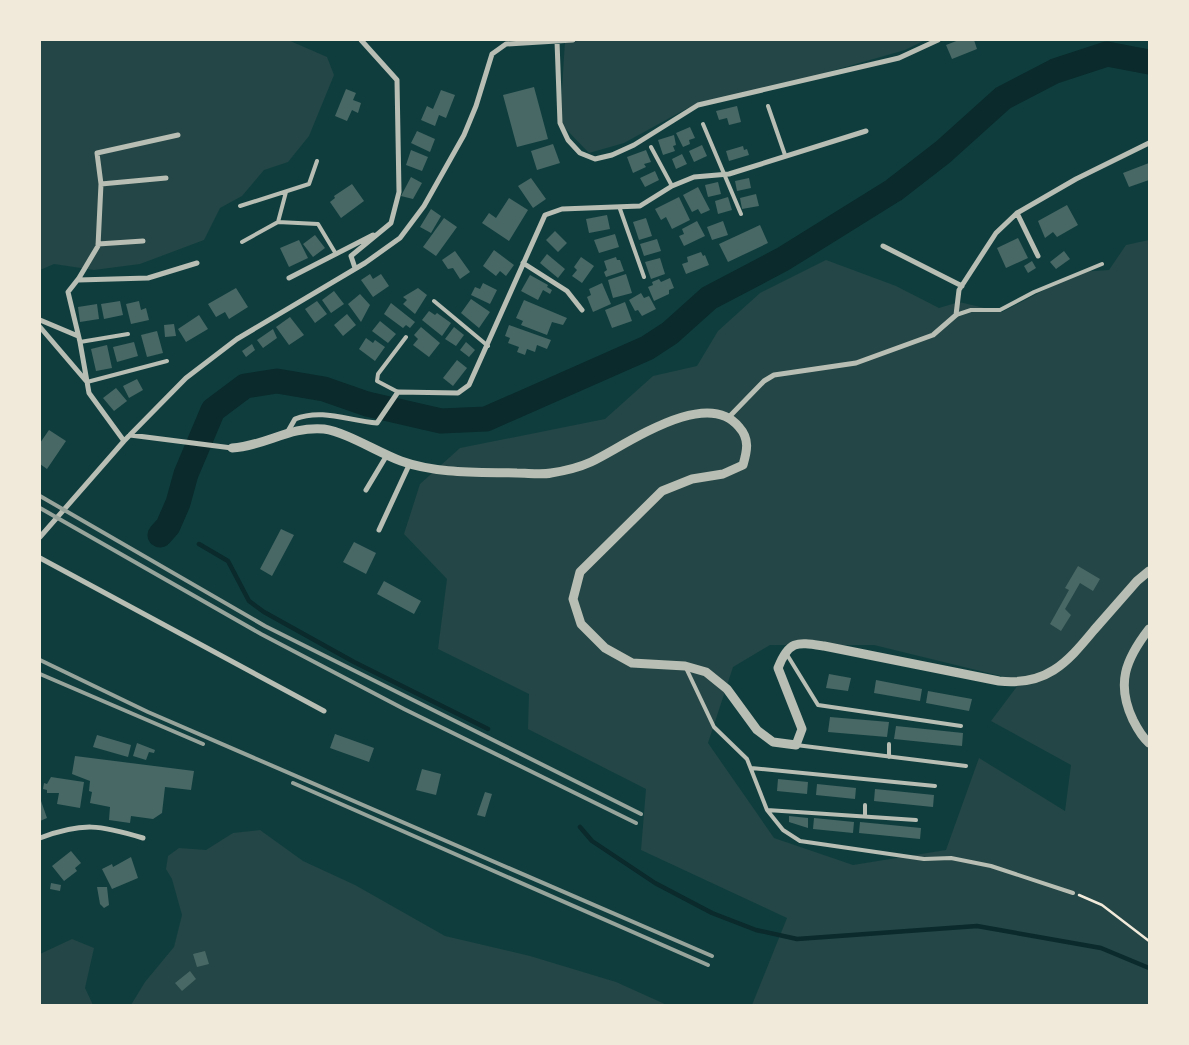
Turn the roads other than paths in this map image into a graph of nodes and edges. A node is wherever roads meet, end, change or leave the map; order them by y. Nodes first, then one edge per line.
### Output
1 (361, 40) edge
2 (573, 40) edge
3 (938, 40) edge
4 (557, 41) junction
5 (507, 42) edge
6 (768, 106) dead end
7 (703, 124) dead end
8 (866, 131) dead end
9 (178, 134) dead end
10 (1149, 143) edge
11 (652, 147) dead end
12 (785, 155) junction
13 (317, 161) dead end
14 (724, 174) junction
15 (166, 178) dead end
16 (101, 184) junction
17 (672, 186) junction
18 (286, 192) junction
19 (240, 206) dead end
20 (620, 209) junction
21 (1018, 213) junction
22 (742, 214) dead end
23 (278, 222) junction
24 (382, 230) junction
25 (143, 241) dead end
26 (242, 242) dead end
27 (98, 244) junction
28 (882, 246) dead end
29 (336, 254) junction
30 (1038, 256) dead end
31 (197, 263) dead end
32 (523, 263) junction
33 (1102, 264) dead end
34 (356, 268) junction
35 (644, 277) dead end
36 (289, 278) dead end
37 (78, 280) junction
38 (962, 286) junction
39 (434, 301) dead end
40 (582, 310) dead end
41 (956, 315) junction
42 (40, 320) edge
43 (40, 327) edge
44 (128, 334) dead end
45 (406, 337) dead end
46 (79, 339) junction
47 (488, 346) junction
48 (167, 361) dead end
49 (87, 382) junction
50 (398, 392) junction
51 (729, 417) junction
52 (287, 433) junction
53 (130, 435) junction
54 (124, 441) junction
55 (232, 448) joint
56 (387, 455) junction
57 (410, 464) junction
58 (366, 490) dead end
59 (379, 530) dead end
60 (40, 537) edge
61 (40, 558) edge
62 (1149, 571) edge
63 (1149, 629) edge
64 (785, 651) junction
65 (685, 666) junction
66 (324, 711) dead end
67 (961, 726) dead end
68 (1149, 743) edge
69 (889, 744) dead end
70 (796, 745) junction
71 (889, 757) junction
72 (966, 766) dead end
73 (751, 768) junction
74 (935, 786) dead end
75 (865, 806) dead end
76 (767, 810) junction
77 (865, 816) junction
78 (916, 820) dead end
79 (40, 838) edge
80 (143, 838) dead end
81 (1074, 893) road end

1 - 24 street
2 - 4 street
3 - 4 street
4 - 5 street
5 - 34 street
6 - 12 lane
7 - 14 lane
8 - 12 street
9 - 16 street
10 - 21 street
11 - 17 lane
12 - 14 street
13 - 18 lane
14 - 17 street
14 - 22 lane
15 - 16 street
16 - 27 street
17 - 20 street
18 - 19 lane
18 - 23 lane
20 - 32 street
20 - 35 lane
21 - 30 street
21 - 38 street
23 - 26 lane
23 - 29 lane
24 - 29 street
24 - 34 street
25 - 27 street
27 - 37 street
28 - 38 street
29 - 36 street
31 - 37 street
32 - 40 street
32 - 47 street
33 - 41 lane
34 - 53 street
37 - 46 street
38 - 41 street
39 - 47 lane
41 - 51 street
42 - 46 street
43 - 49 street
44 - 46 lane
45 - 50 lane
46 - 49 street
47 - 50 street
48 - 49 lane
49 - 54 street
50 - 52 street
51 - 57 street
51 - 65 street
52 - 55 street
52 - 56 street
53 - 54 street
53 - 55 street
54 - 60 street
56 - 57 street
56 - 58 street
57 - 59 street
61 - 66 street
62 - 64 street
63 - 68 street
64 - 67 lane
64 - 70 street
65 - 70 street
65 - 73 lane
69 - 71 lane
70 - 71 lane
71 - 72 lane
73 - 74 lane
73 - 76 lane
75 - 77 lane
76 - 77 lane
76 - 81 lane
77 - 78 lane
79 - 80 street

